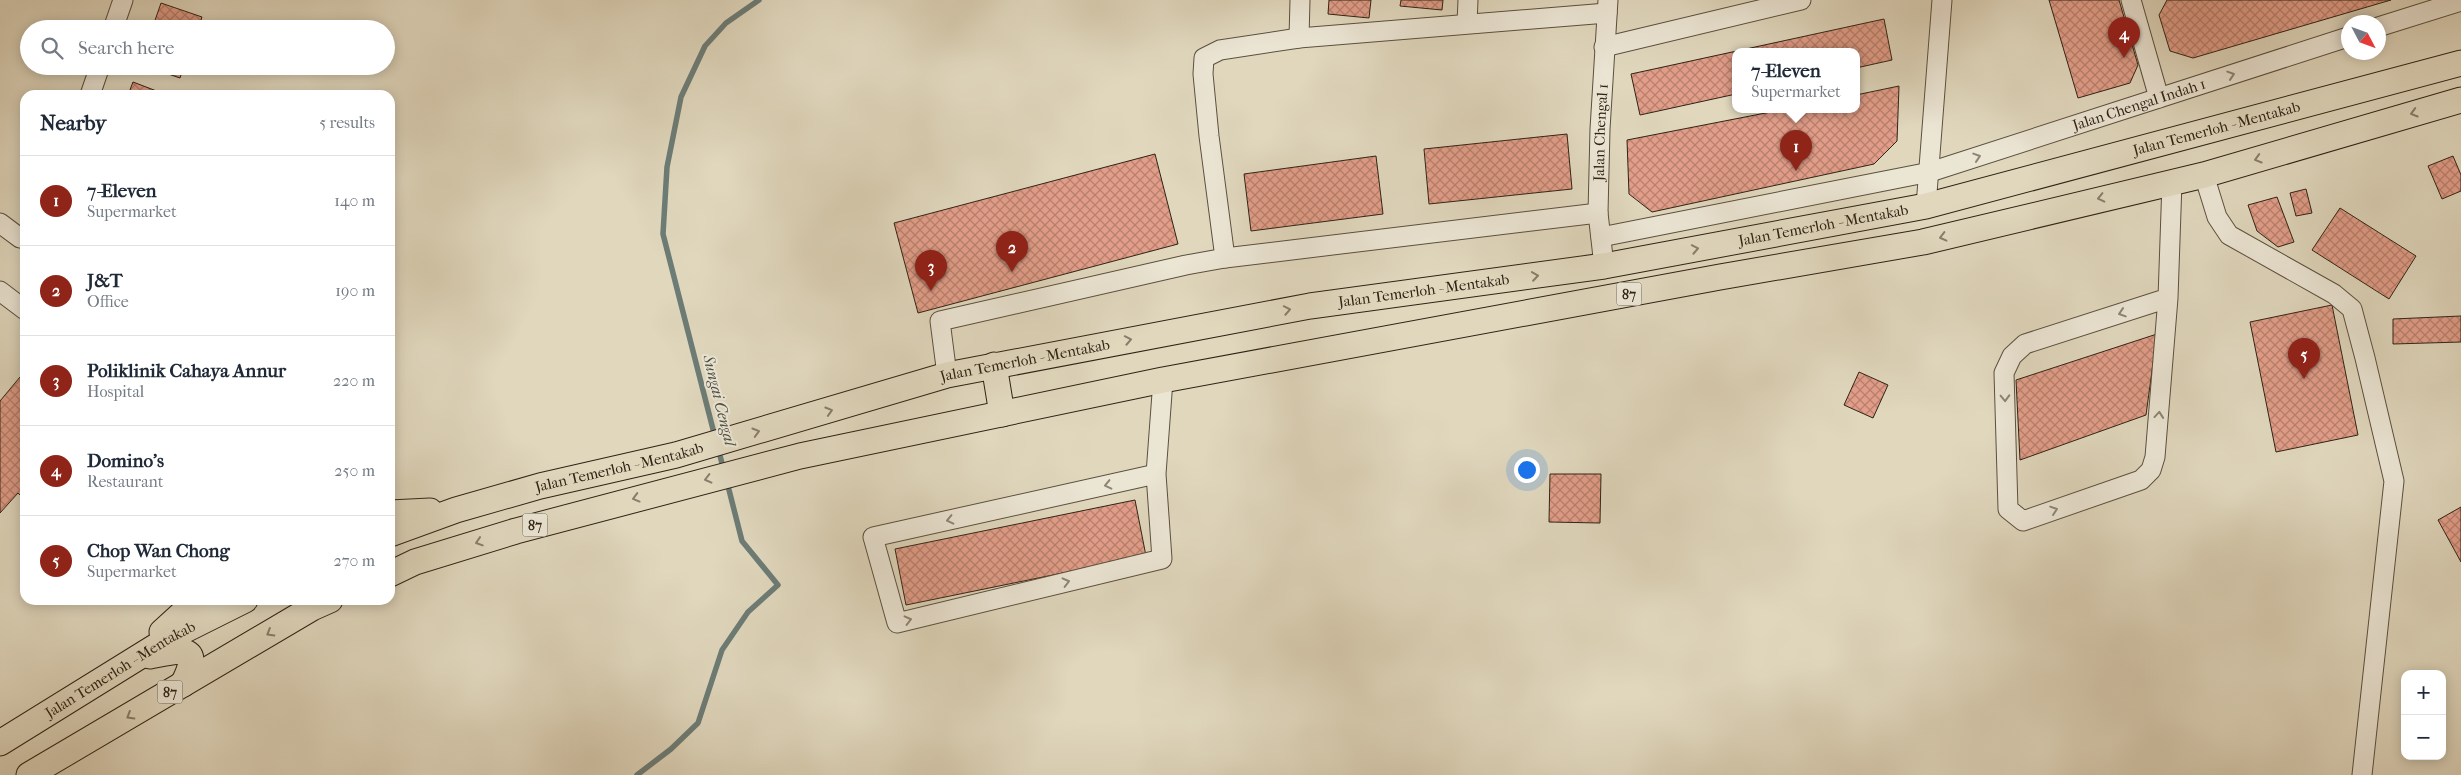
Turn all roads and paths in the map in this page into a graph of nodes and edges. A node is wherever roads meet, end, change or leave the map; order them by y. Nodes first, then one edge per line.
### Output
1 (123, 0) edge
2 (1300, 0) edge
3 (1468, 0) edge
4 (1801, 0) edge
5 (1942, 0) edge
6 (2131, 0) edge
7 (2461, 0) edge
8 (1608, 7) edge
9 (116, 20) edge
10 (1467, 23) junction
11 (2386, 24) edge
12 (1299, 38) junction
13 (2341, 39) edge
14 (1604, 47) junction
15 (2461, 63) edge
16 (97, 75) edge
17 (92, 90) edge
18 (2159, 98) junction
19 (2461, 100) edge
20 (1930, 172) junction
21 (2204, 175) junction
22 (2172, 182) junction
23 (1926, 206) junction
24 (1598, 213) junction
25 (0, 223) edge
26 (1601, 237) junction
27 (20, 238) edge
28 (1225, 258) junction
29 (1604, 266) junction
30 (0, 291) edge
31 (2168, 298) junction
32 (20, 306) edge
33 (994, 365) junction
34 (948, 375) junction
35 (1163, 380) junction
36 (1002, 414) junction
37 (1156, 474) junction
38 (456, 510) junction
39 (395, 513) edge
40 (395, 532) edge
41 (395, 572) edge
42 (192, 605) edge
43 (235, 605) edge
44 (314, 605) edge
45 (133, 660) junction
46 (183, 684) junction
47 (0, 743) edge
48 (29, 775) edge
49 (2362, 775) edge

1 - 9 street
2 - 12 street
3 - 10 street
4 - 14 street
5 - 20 street
6 - 18 street
7 - 11 street
8 - 10 street
8 - 14 street, Jalan Chengal 1
10 - 12 street
12 - 28 street
18 -> 13 street, Jalan Chengal Indah 1
14 - 24 street, Jalan Chengal 1
15 - 23 main road, Jalan Temerloh - Mentakab / 87
16 - 17 street
20 -> 18 street, Jalan Chengal Indah 1
19 -> 21 main road, 87
20 - 23 street
20 - 26 street, Jalan Chengal Indah 1
21 - 22 main road, 87
21 - 49 street
22 - 31 street
22 -> 35 main road, 87
29 -> 23 main road, Jalan Temerloh - Mentakab / 87
24 - 26 street, Jalan Chengal 1
24 - 28 street
25 - 27 street
26 - 29 street, Jalan Chengal 1
28 - 34 street
33 -> 29 main road, Jalan Temerloh - Mentakab / 87
30 - 32 street
31 -> 31 street
33 - 34 main road, Jalan Temerloh - Mentakab / 87
33 - 36 main road
38 -> 34 main road, Jalan Temerloh - Mentakab / 87
35 - 36 main road, 87
35 - 37 street
36 -> 41 main road, 87
37 -> 37 street
38 - 39 main road
38 - 40 main road, Jalan Temerloh - Mentakab / 87
42 - 45 main road
43 - 45 main road, Jalan Temerloh - Mentakab
44 -> 46 main road, 87
45 - 46 main road
45 - 47 main road, Jalan Temerloh - Mentakab
46 -> 48 main road, 87

